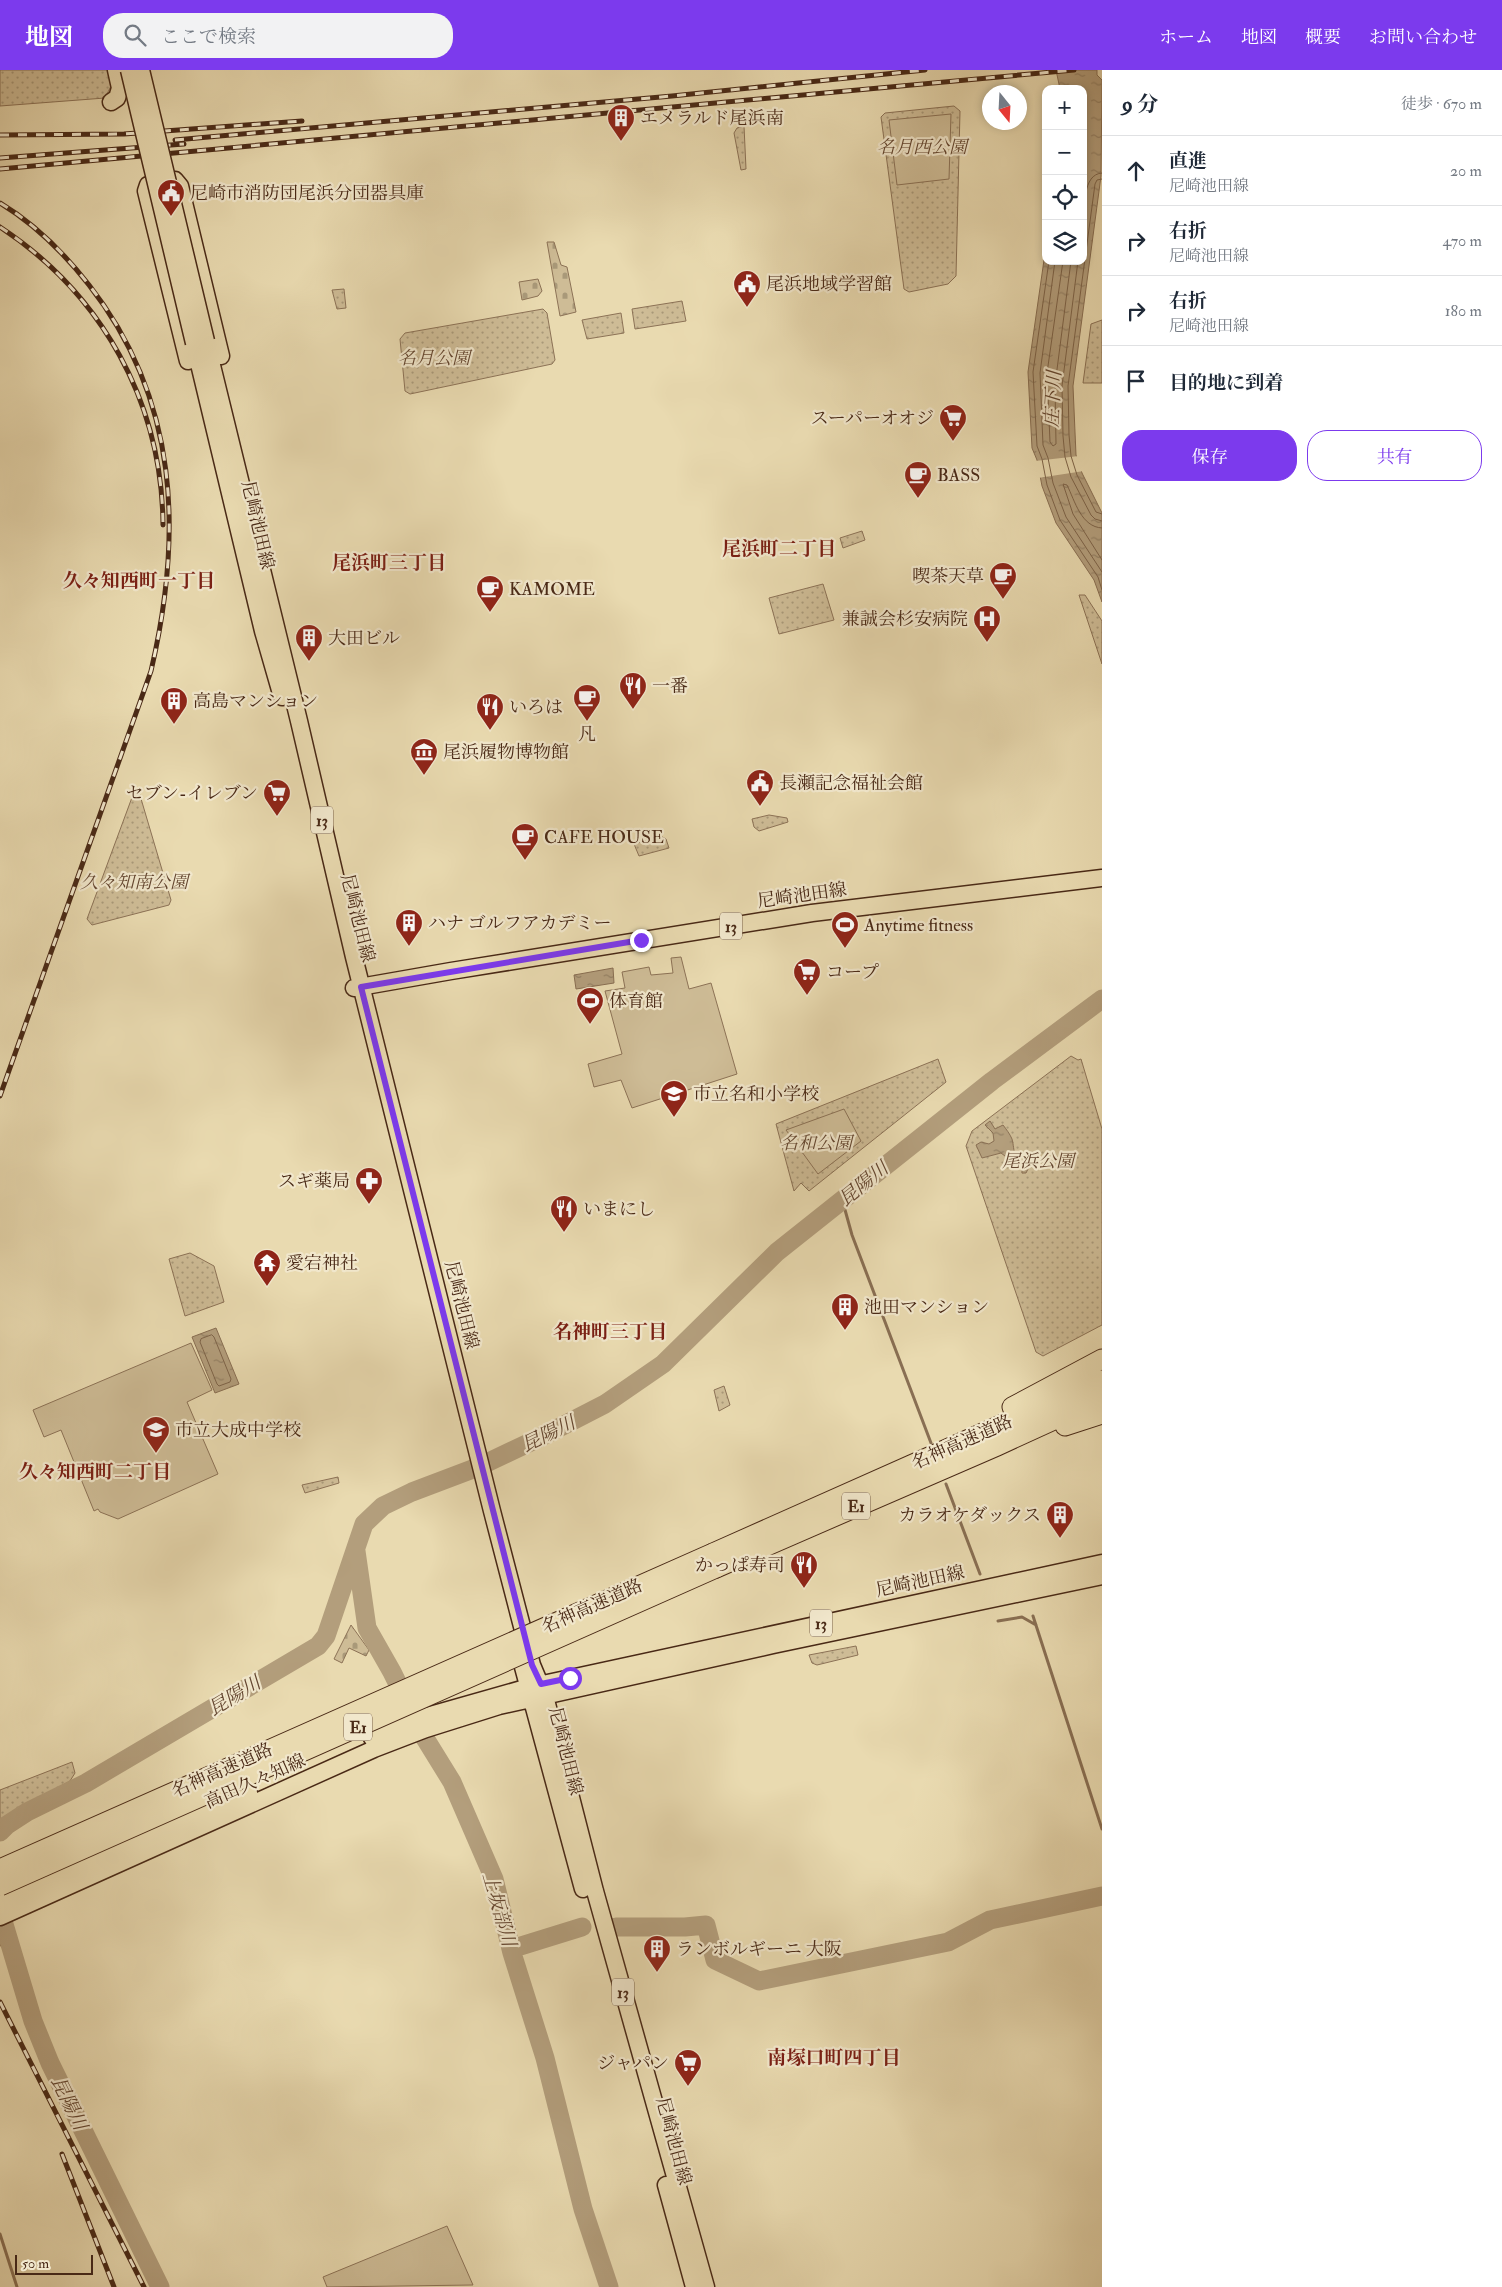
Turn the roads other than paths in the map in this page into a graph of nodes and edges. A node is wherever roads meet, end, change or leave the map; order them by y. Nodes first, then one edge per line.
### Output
1 (116, 70) edge
2 (128, 70) edge
3 (141, 70) edge
4 (111, 102) dead end
5 (200, 342) junction
6 (251, 558) junction
7 (1102, 878) edge
8 (358, 988) junction
9 (1102, 1359) edge
10 (1102, 1380) edge
11 (1102, 1398) edge
12 (1102, 1414) edge
13 (997, 1446) junction
14 (908, 1466) junction
15 (480, 1481) junction
16 (715, 1560) junction
17 (1102, 1563) edge
18 (1102, 1576) edge
19 (537, 1691) junction
20 (229, 1808) junction
21 (0, 1868) edge
22 (0, 1886) edge
23 (0, 1904) edge
24 (0, 1916) edge
25 (694, 2287) edge
26 (706, 2287) edge

1 - 4 main road
2 - 5 main road, 尼崎池田線 / 13, bridge
3 - 5 main road, 尼崎池田線 / 13, bridge
5 - 6 main road, 尼崎池田線 / 13
6 - 6 main road
6 - 8 main road, 尼崎池田線 / 13
7 - 8 main road, 尼崎池田線 / 13
8 - 15 main road, 尼崎池田線 / 13
9 - 14 highway, E1
10 - 14 highway, 名神高速道路 / E1
11 - 13 highway, 名神高速道路 / E1
12 - 13 highway, E1
13 - 16 highway, 名神高速道路 / E1
14 - 16 highway, 名神高速道路 / E1
15 - 19 main road, 尼崎池田線 / 13
15 - 19 main road, 尼崎池田線 / 13
16 - 21 highway, 名神高速道路 / E1, bridge
16 - 22 highway, 名神高速道路 / E1, bridge
17 - 19 main road, 尼崎池田線 / 13
18 - 19 main road, 尼崎池田線 / 13
19 - 20 main road, 高田久々知線
19 - 25 main road, 尼崎池田線 / 13
19 - 26 main road, 尼崎池田線 / 13
20 - 23 main road, 高田久々知線
20 - 24 main road, 高田久々知線

